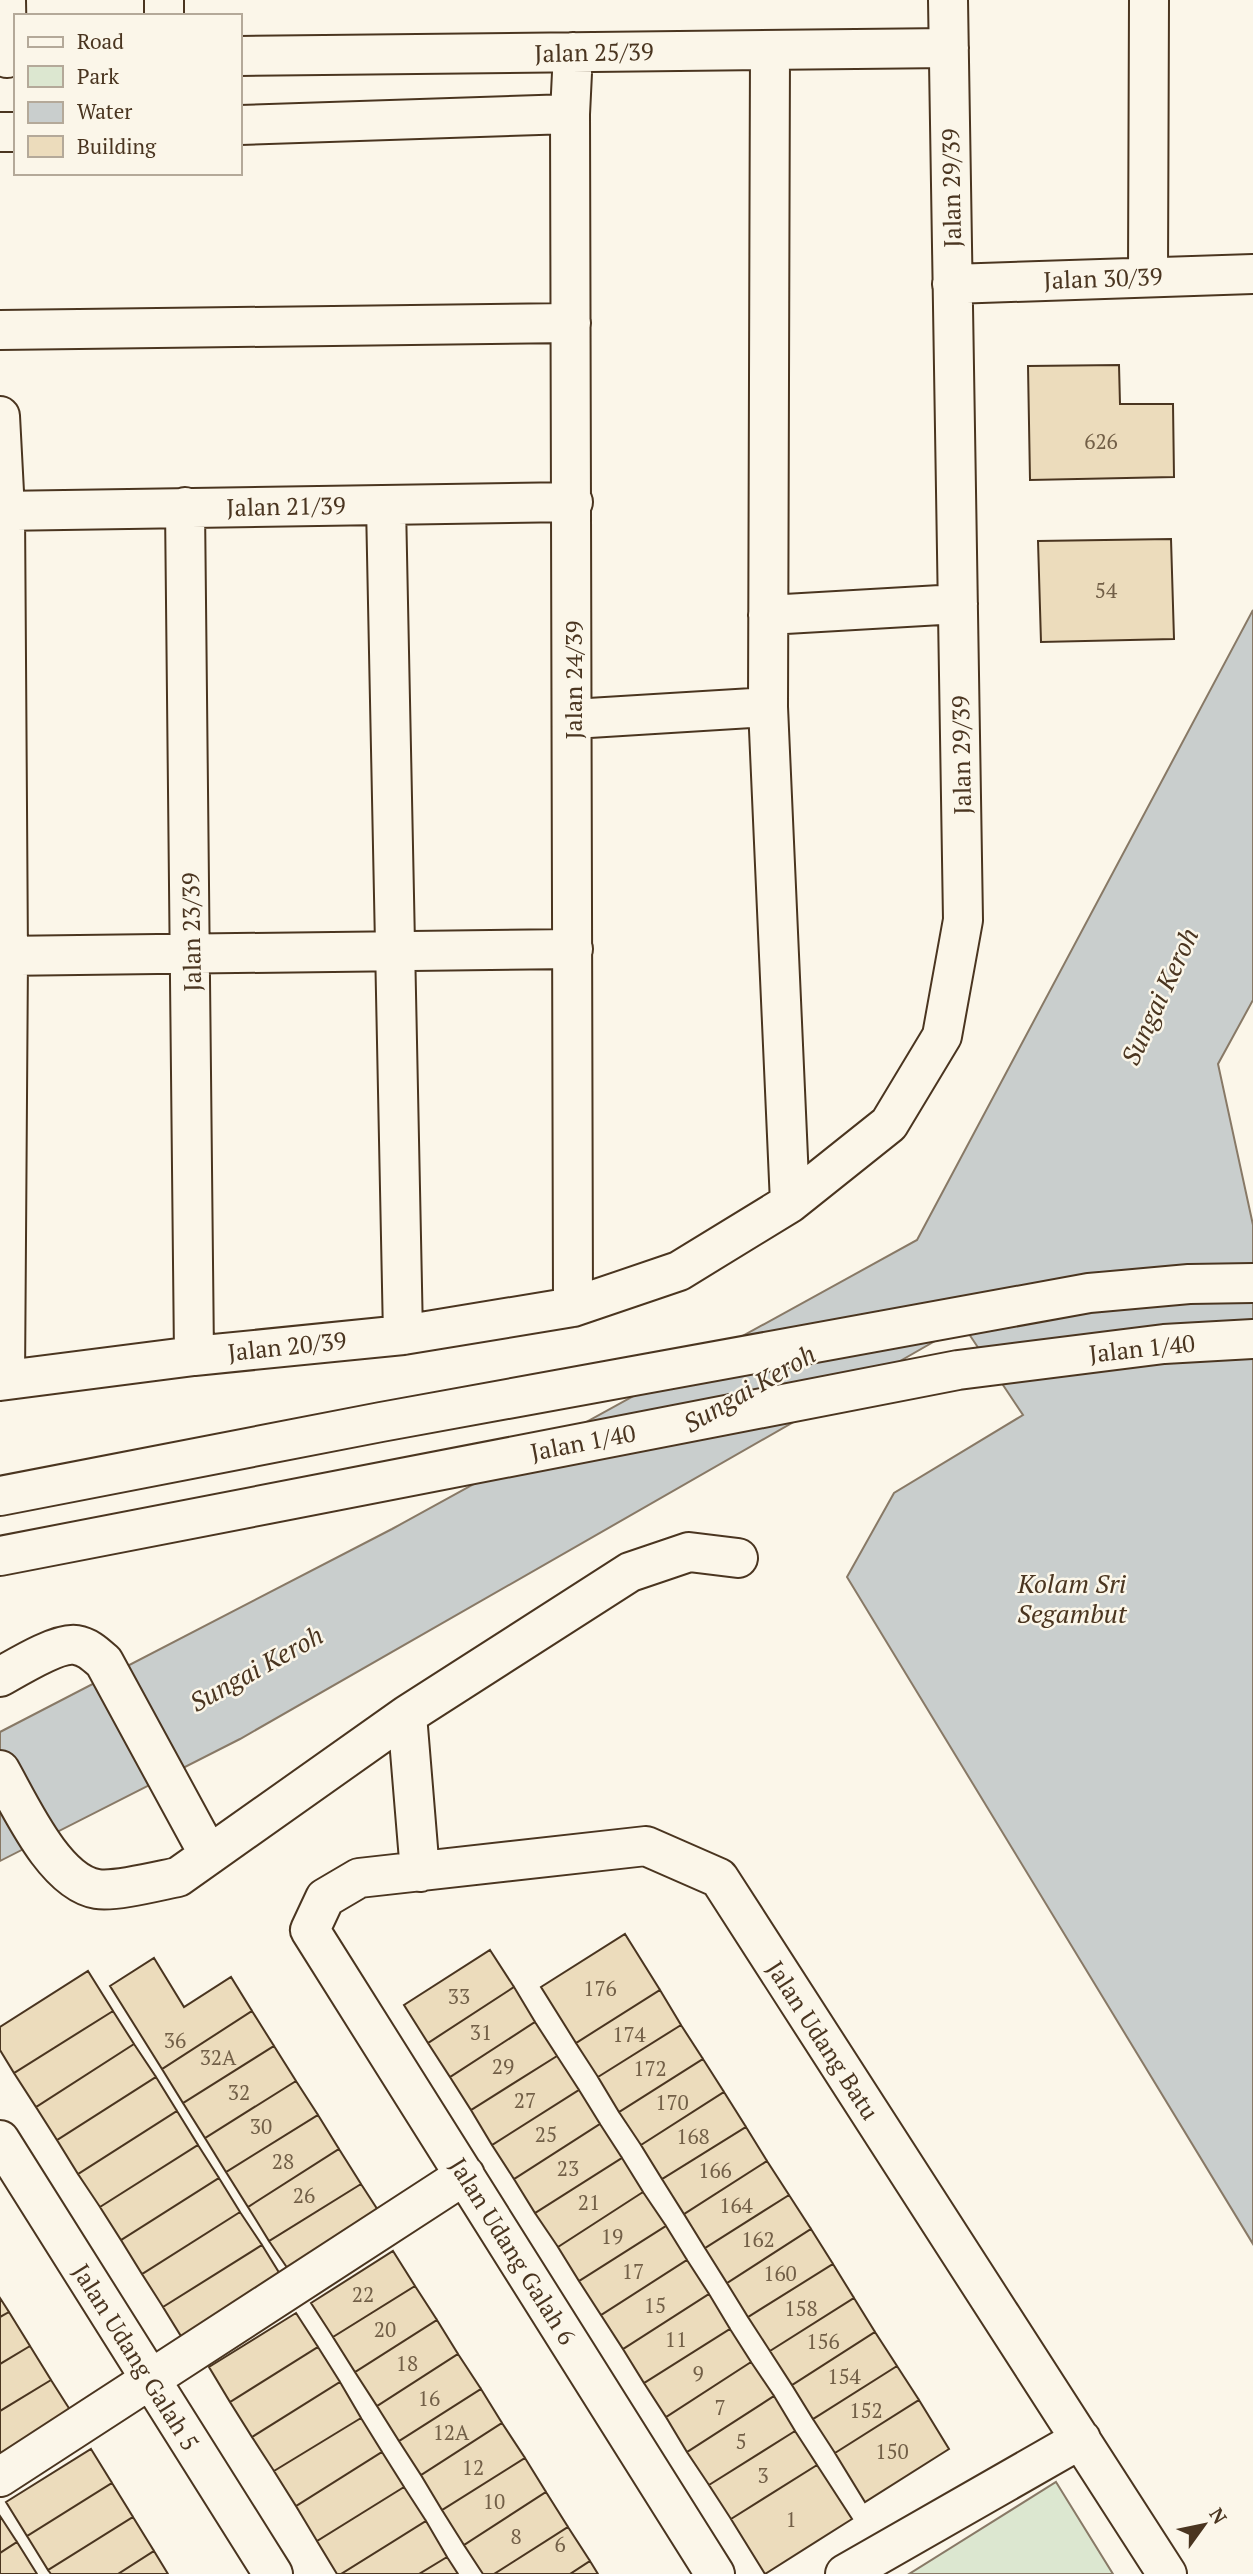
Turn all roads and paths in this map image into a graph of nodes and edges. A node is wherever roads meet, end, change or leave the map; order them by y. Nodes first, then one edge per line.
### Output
1 (6, 0) edge
2 (948, 0) edge
3 (1149, 0) edge
4 (948, 48) junction
5 (770, 50) junction
6 (573, 52) junction
7 (242, 55) edge
8 (8, 58) edge
9 (570, 114) junction
10 (242, 125) edge
11 (1253, 274) edge
12 (1148, 276) junction
13 (952, 284) junction
14 (571, 323) junction
15 (0, 330) edge
16 (0, 416) edge
17 (572, 502) junction
18 (386, 505) junction
19 (185, 508) junction
20 (2, 511) edge
21 (958, 604) junction
22 (768, 615) junction
23 (768, 706) junction
24 (573, 719) junction
25 (573, 949) junction
26 (395, 951) junction
27 (191, 954) junction
28 (4, 956) edge
29 (790, 1203) junction
30 (1253, 1283) edge
31 (573, 1307) junction
32 (403, 1335) junction
33 (1253, 1339) edge
34 (194, 1356) junction
35 (2, 1380) edge
36 (0, 1496) edge
37 (0, 1556) edge
38 (738, 1558) dead end
39 (0, 1677) edge
40 (407, 1715) junction
41 (0, 1770) edge
42 (209, 1853) junction
43 (420, 1872) junction
44 (310, 1930) joint
45 (0, 2140) edge
46 (465, 2175) junction
47 (150, 2379) junction
48 (1081, 2440) junction
49 (0, 2477) edge
50 (273, 2574) edge
51 (715, 2574) edge
52 (845, 2574) edge
53 (1167, 2574) edge

1 - 8 street
2 - 4 street, Jalan 29/39
3 - 12 street
4 - 5 street, Jalan 25/39
4 - 13 street, Jalan 29/39
5 - 6 street, Jalan 25/39
5 - 22 street
6 - 7 street, Jalan 25/39
6 - 9 street, Jalan 24/39
9 - 10 street
9 - 14 street, Jalan 24/39
11 - 12 street, Jalan 30/39
12 - 13 street, Jalan 30/39
13 - 21 street, Jalan 29/39
14 - 15 street
14 - 17 street, Jalan 24/39
16 - 20 street
17 - 18 street, Jalan 21/39
17 - 24 street, Jalan 24/39
18 - 19 street, Jalan 21/39
18 - 26 street
19 - 20 street, Jalan 21/39
19 - 27 street, Jalan 23/39
20 - 28 street
21 - 22 street
21 - 29 street, Jalan 29/39
22 - 23 street
23 - 24 street
23 - 29 street
24 - 25 street, Jalan 24/39
25 - 26 street
25 - 31 street, Jalan 24/39
26 - 27 street
26 - 32 street
27 - 28 street
27 - 34 street, Jalan 23/39
28 - 35 street
29 - 31 street, Jalan 29/39
30 - 36 street
31 - 32 street, Jalan 20/39
32 - 34 street, Jalan 20/39
33 - 37 street, Jalan 1/40
34 - 35 street, Jalan 20/39
38 - 40 street
39 - 42 street
40 - 42 street
40 - 43 street
41 - 42 street
43 - 44 street, Jalan Udang Batu
43 - 48 street, Jalan Udang Batu
44 - 46 street, Jalan Udang Galah 6
45 - 47 street, Jalan Udang Galah 5
46 - 47 street
46 - 51 street, Jalan Udang Galah 6
47 - 49 street
47 - 50 street, Jalan Udang Galah 5
48 - 52 street
48 - 53 street, Jalan Udang Batu

